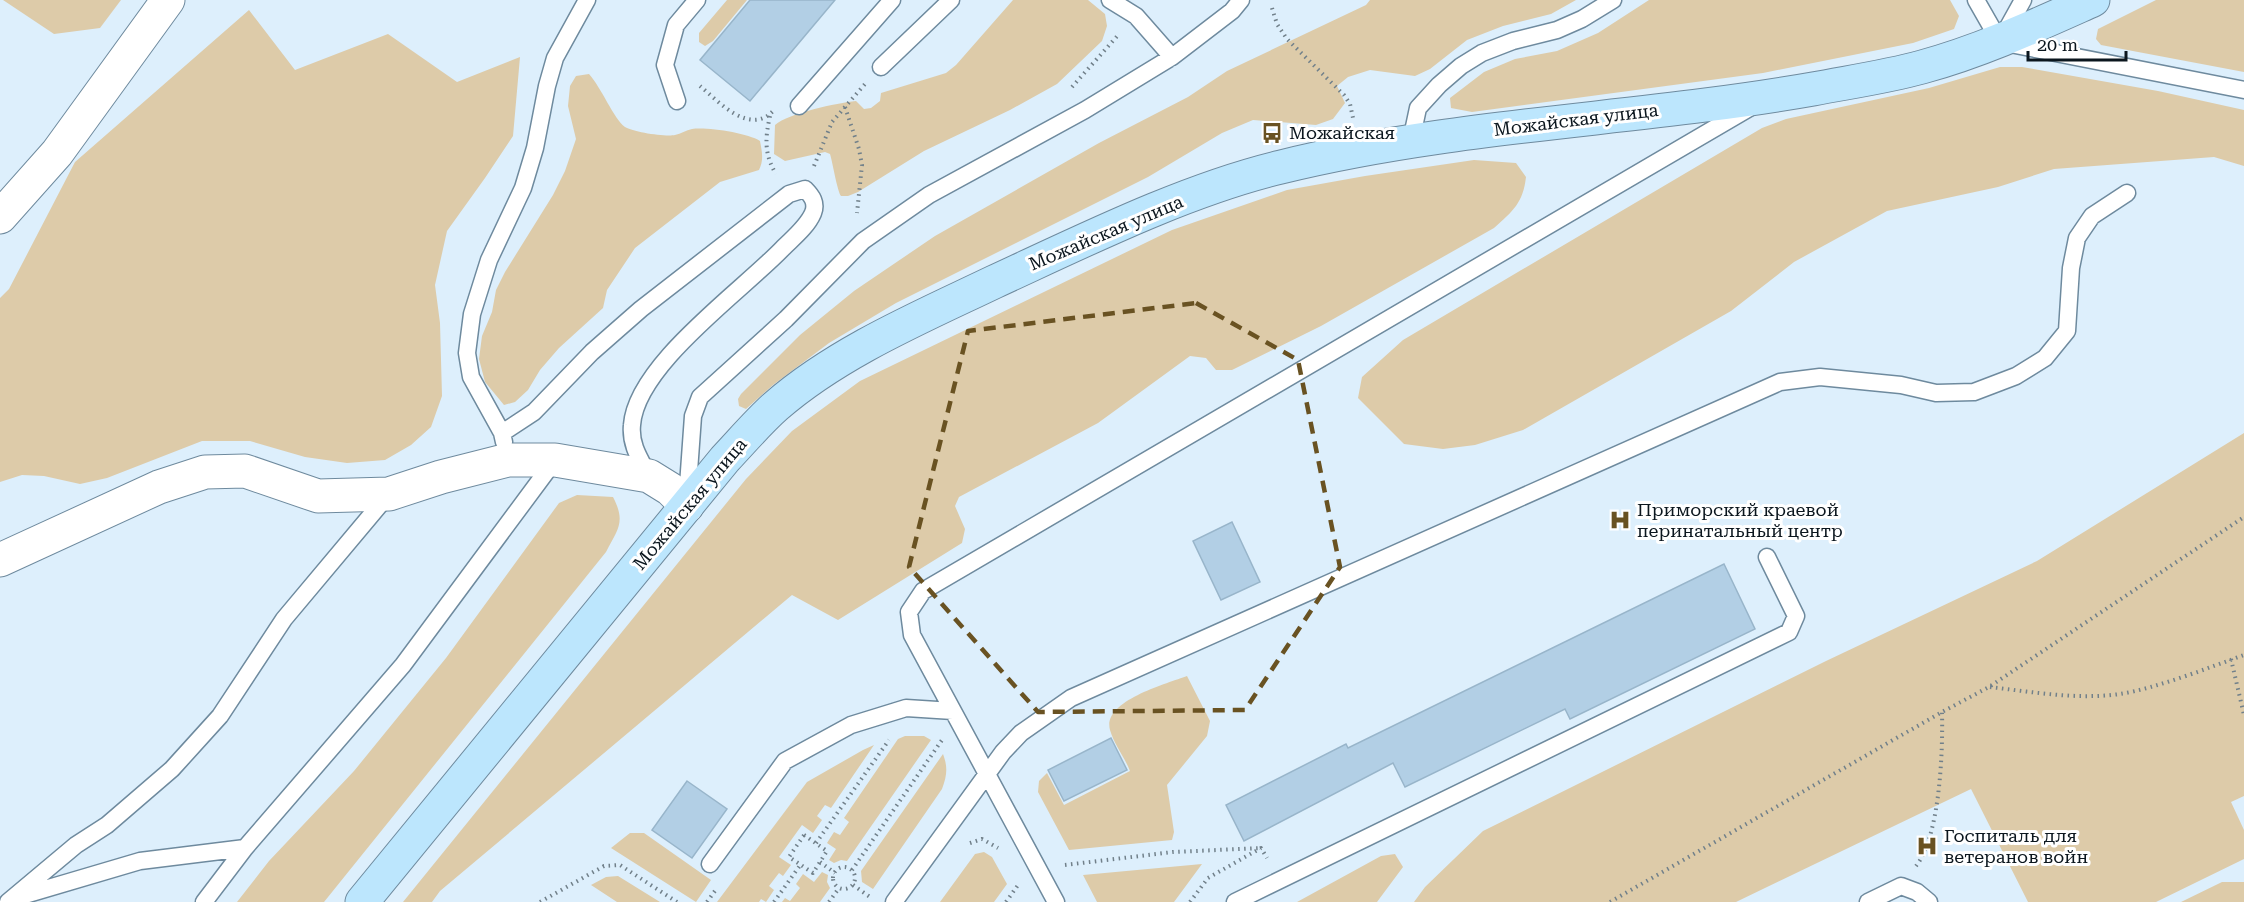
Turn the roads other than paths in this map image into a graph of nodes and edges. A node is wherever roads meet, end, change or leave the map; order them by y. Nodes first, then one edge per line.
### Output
1 (168, 0) edge
2 (587, 0) edge
3 (697, 0) edge
4 (892, 0) edge
5 (951, 0) edge
6 (1110, 0) edge
7 (1241, 0) edge
8 (1613, 0) edge
9 (1976, 0) edge
10 (2023, 0) edge
11 (2093, 0) edge
12 (2000, 42) junction
13 (1172, 57) junction
14 (881, 67) road end
15 (2244, 90) edge
16 (1767, 97) junction
17 (677, 101) dead end
18 (799, 106) dead end
19 (1411, 141) junction
20 (2127, 193) dead end
21 (0, 217) edge
22 (505, 446) junction
23 (555, 460) junction
24 (649, 476) junction
25 (389, 494) junction
26 (687, 506) junction
27 (1767, 557) dead end
28 (0, 560) edge
29 (953, 711) junction
30 (986, 772) junction
31 (245, 848) junction
32 (710, 864) dead end
33 (10, 901) edge
34 (204, 902) edge
35 (362, 902) edge
36 (894, 902) edge
37 (1056, 902) edge
38 (1235, 902) edge
39 (1868, 902) edge
40 (1929, 902) edge

1 - 21 street
2 - 22 lane
3 - 17 lane
4 - 18 lane
5 - 14 lane
6 - 13 lane
7 - 13 lane
8 - 19 lane
9 - 12 lane
10 - 12 lane
11 - 12 main road, Можайская улица
12 - 15 lane
12 - 16 main road, Можайская улица
13 - 26 lane
16 - 19 main road, Можайская улица
16 - 29 lane
19 - 26 main road, Можайская улица
20 - 30 lane
22 - 23 street
22 - 24 lane
22 - 25 street
23 - 24 street
23 - 31 lane
24 - 26 street
25 - 28 street
25 - 33 lane
26 - 35 main road, Можайская улица
27 - 38 lane
29 - 30 lane
29 - 32 lane
30 - 36 lane
30 - 37 lane
31 - 33 lane
31 - 34 lane
39 - 40 lane

